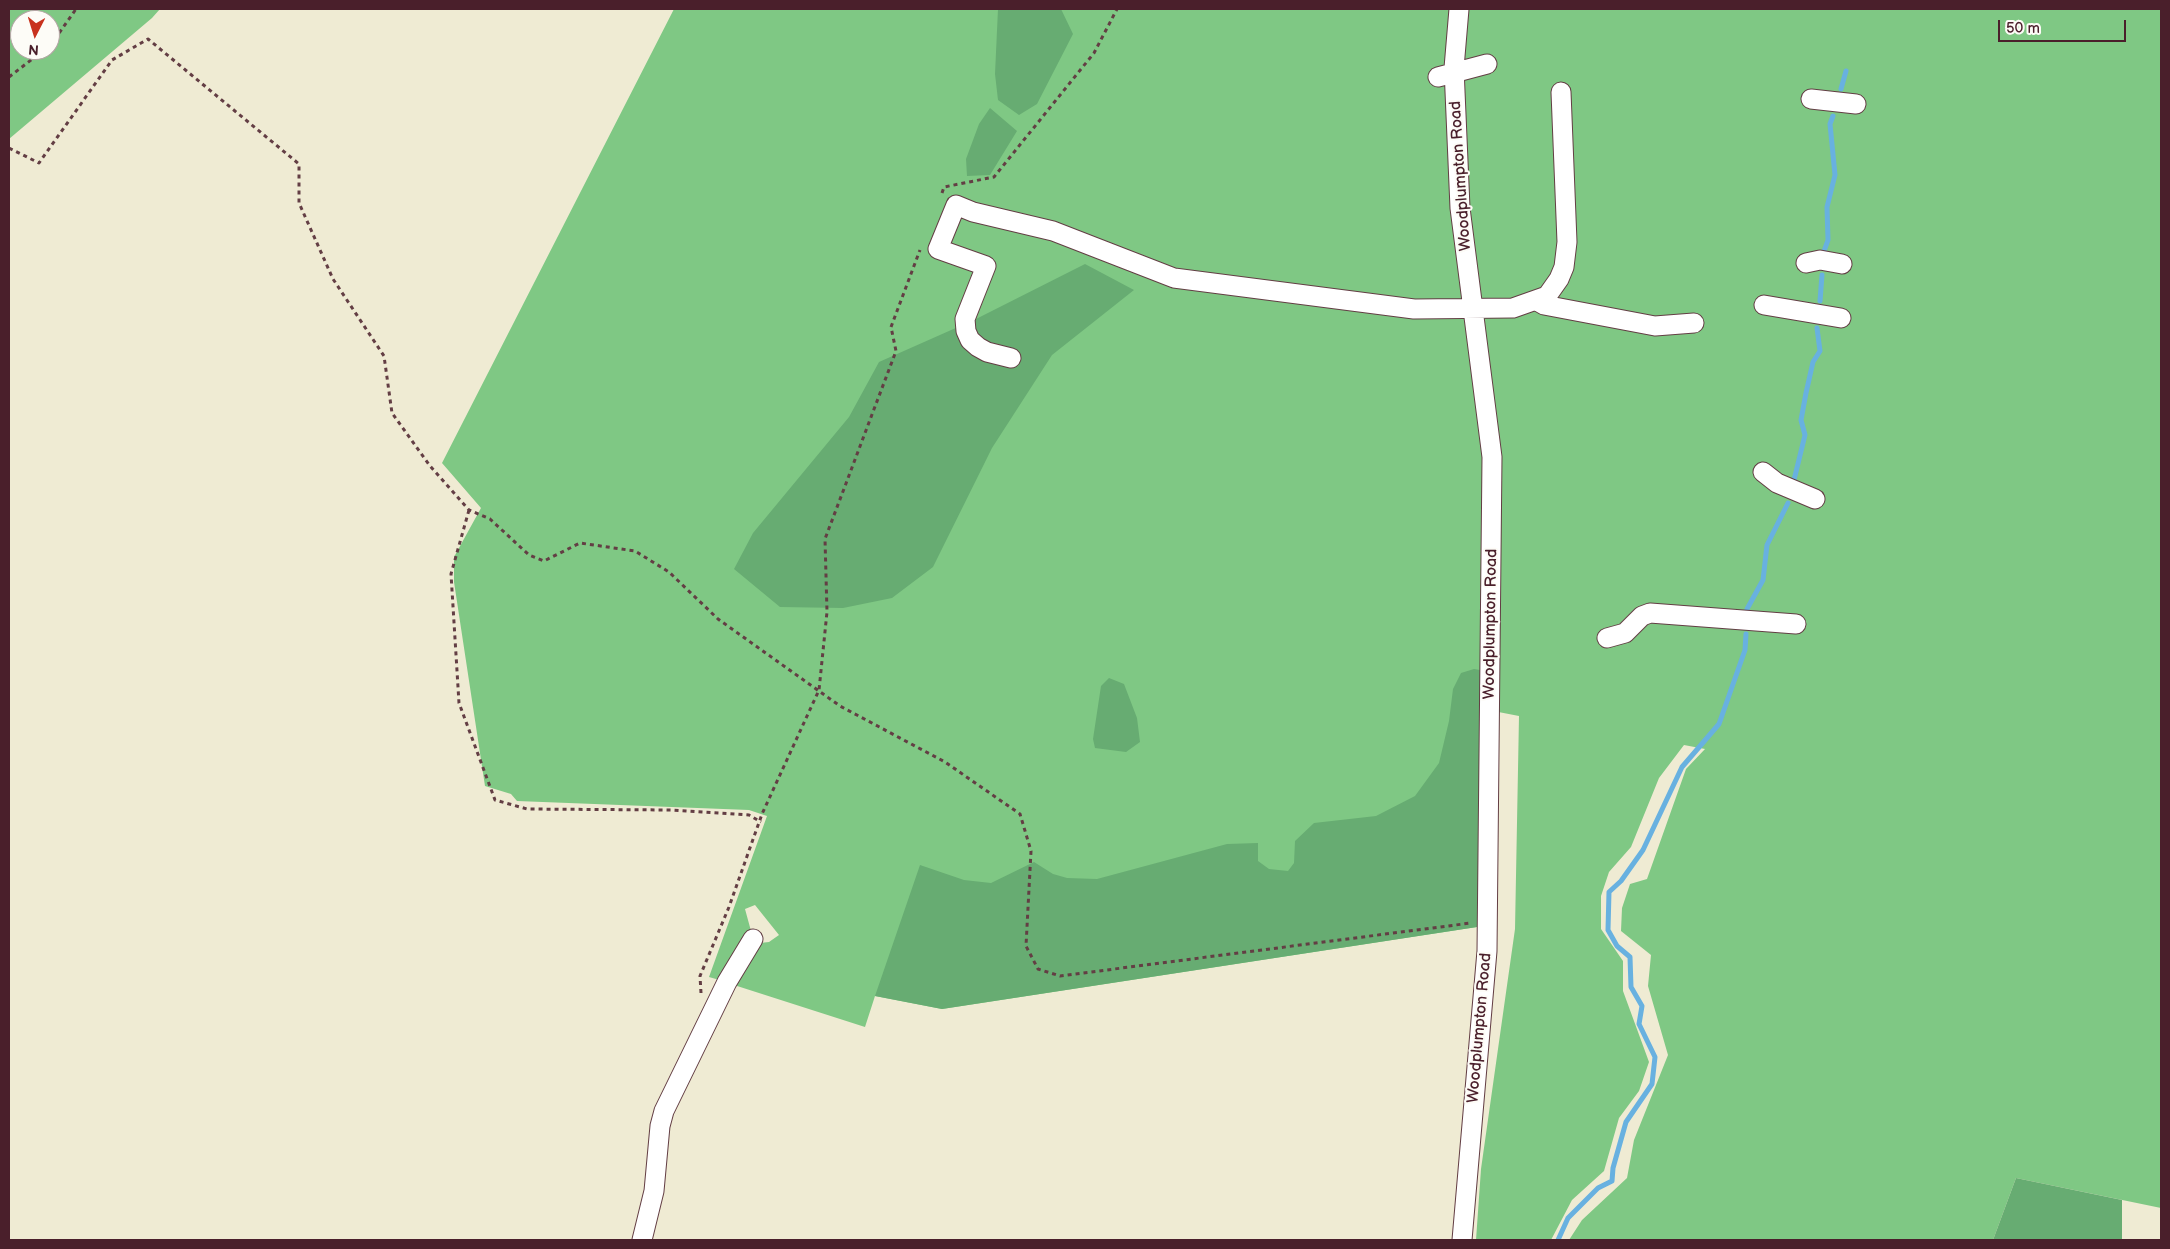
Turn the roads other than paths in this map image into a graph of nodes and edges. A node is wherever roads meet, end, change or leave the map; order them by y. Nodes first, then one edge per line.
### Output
1 (1459, 9) edge
2 (1487, 64) dead end
3 (1446, 75) junction
4 (1561, 92) dead end
5 (1812, 99) dead end
6 (1856, 104) dead end
7 (1806, 263) dead end
8 (1842, 264) dead end
9 (1537, 301) junction
10 (1764, 305) dead end
11 (1473, 308) junction
12 (1841, 318) dead end
13 (1694, 323) dead end
14 (1012, 358) dead end
15 (1763, 472) dead end
16 (1815, 499) dead end
17 (1796, 624) dead end
18 (1607, 638) dead end
19 (753, 939) dead end
20 (642, 1240) edge
21 (1462, 1240) edge

1 - 3 street, Woodplumpton Road
2 - 3 street
3 - 11 street, Woodplumpton Road
4 - 9 street
5 - 6 street
7 - 8 street
9 - 11 street
9 - 13 street
10 - 12 street
11 - 14 street
11 - 21 street, Woodplumpton Road
15 - 16 street
17 - 18 street
19 - 20 street

